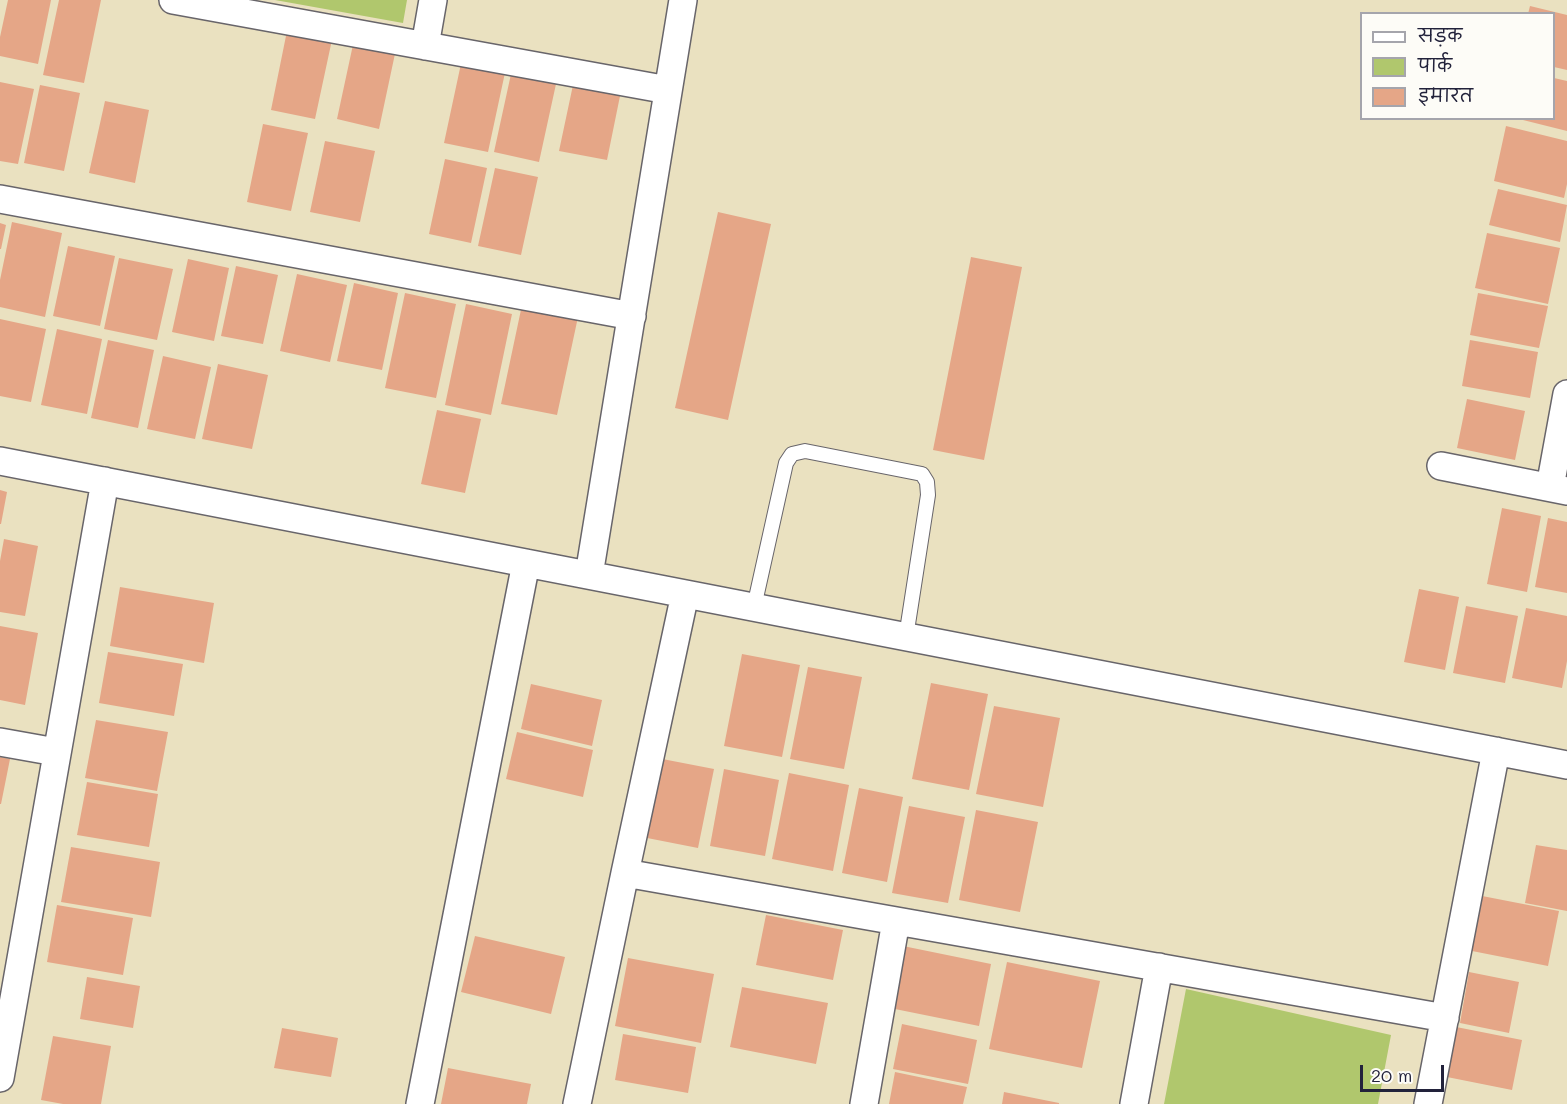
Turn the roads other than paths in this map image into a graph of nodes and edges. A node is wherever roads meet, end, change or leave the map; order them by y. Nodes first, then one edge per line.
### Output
1 (173, 0) edge
2 (433, 0) edge
3 (683, 0) edge
4 (425, 46) junction
5 (668, 90) junction
6 (0, 198) edge
7 (632, 316) junction
8 (1567, 394) edge
9 (0, 461) edge
10 (1441, 466) dead end
11 (105, 481) junction
12 (1558, 489) edge
13 (526, 563) junction
14 (589, 576) junction
15 (685, 594) junction
16 (754, 607) junction
17 (906, 637) junction
18 (0, 742) edge
19 (1496, 751) junction
20 (56, 752) junction
21 (1567, 765) edge
22 (625, 873) junction
23 (896, 921) junction
24 (1159, 967) junction
25 (1444, 1018) junction
26 (0, 1078) edge
27 (420, 1104) edge
28 (577, 1104) edge
29 (864, 1104) edge
30 (1134, 1104) edge
31 (1428, 1104) edge

1 - 4 street
2 - 4 street
3 - 5 street
4 - 5 street
5 - 7 street
6 - 7 street
7 - 14 street
8 - 12 street
9 - 11 street
10 - 12 street
11 - 13 street
11 - 20 street
13 - 14 street
13 - 27 street
14 - 15 street
15 - 16 street
15 - 22 street
16 - 17 street
16 - 17 lane
17 - 19 street
18 - 20 street
19 - 21 street
19 - 25 street
20 - 26 street
22 - 23 street
22 - 28 street
23 - 24 street
23 - 29 street
24 - 25 street
24 - 30 street
25 - 31 street

